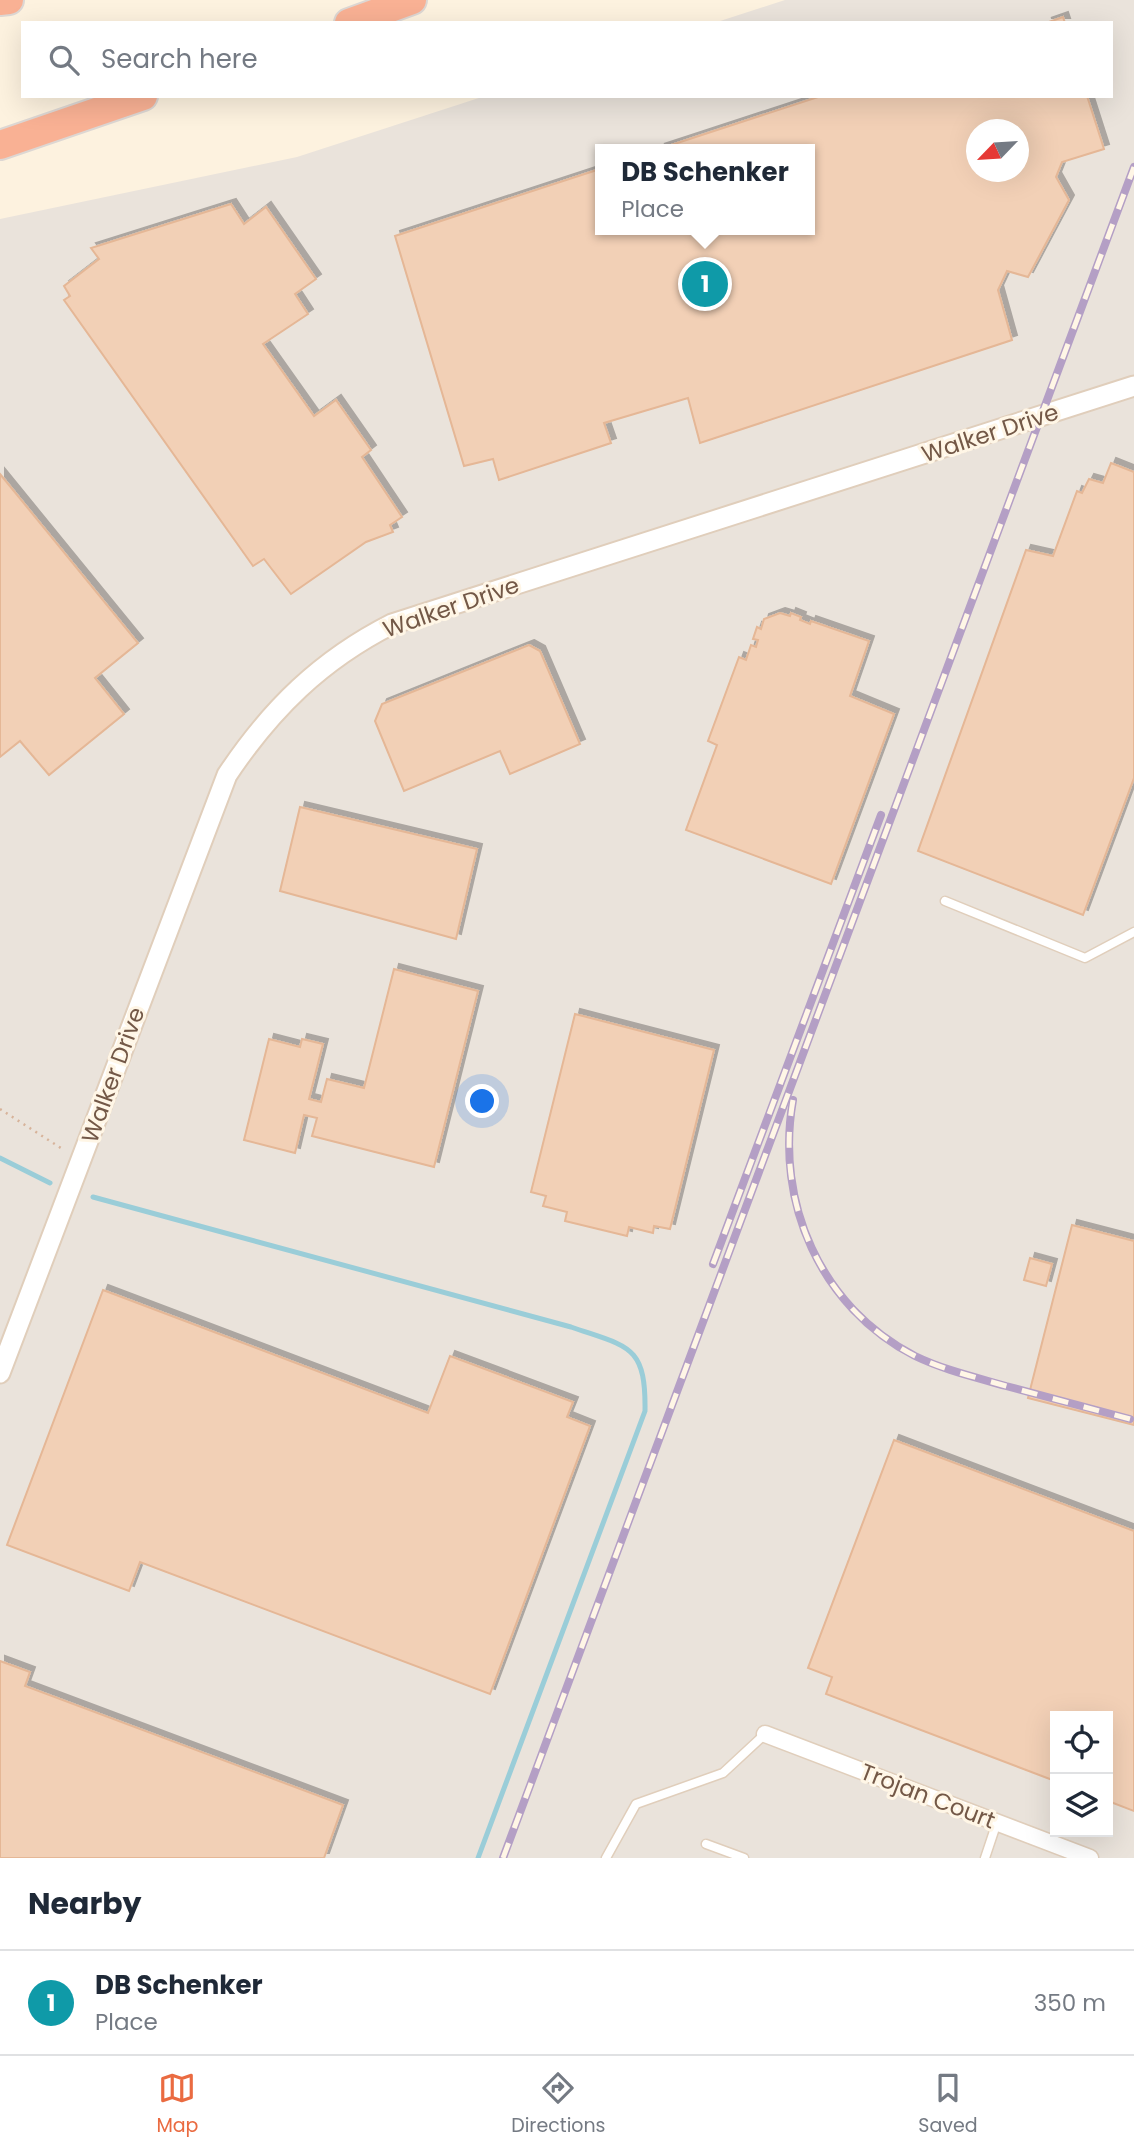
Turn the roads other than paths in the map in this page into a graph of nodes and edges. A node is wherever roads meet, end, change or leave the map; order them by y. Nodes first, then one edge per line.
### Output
1 (9, 0) edge
2 (412, 0) edge
3 (0, 1) edge
4 (354, 21) edge
5 (137, 98) edge
6 (0, 145) edge
7 (1134, 386) edge
8 (946, 901) dead end
9 (1134, 932) edge
10 (0, 1373) edge
11 (765, 1734) joint
12 (997, 1822) junction
13 (706, 1843) dead end
14 (606, 1858) edge
15 (744, 1858) edge
16 (985, 1858) edge
17 (1090, 1858) edge

1 - 3 highway
2 - 4 highway
5 - 6 highway
7 - 10 street, Walker Drive
8 - 9 lane
11 - 12 street, Trojan Court
11 - 14 lane
12 - 16 lane
12 - 17 street, Trojan Court
13 - 15 lane

